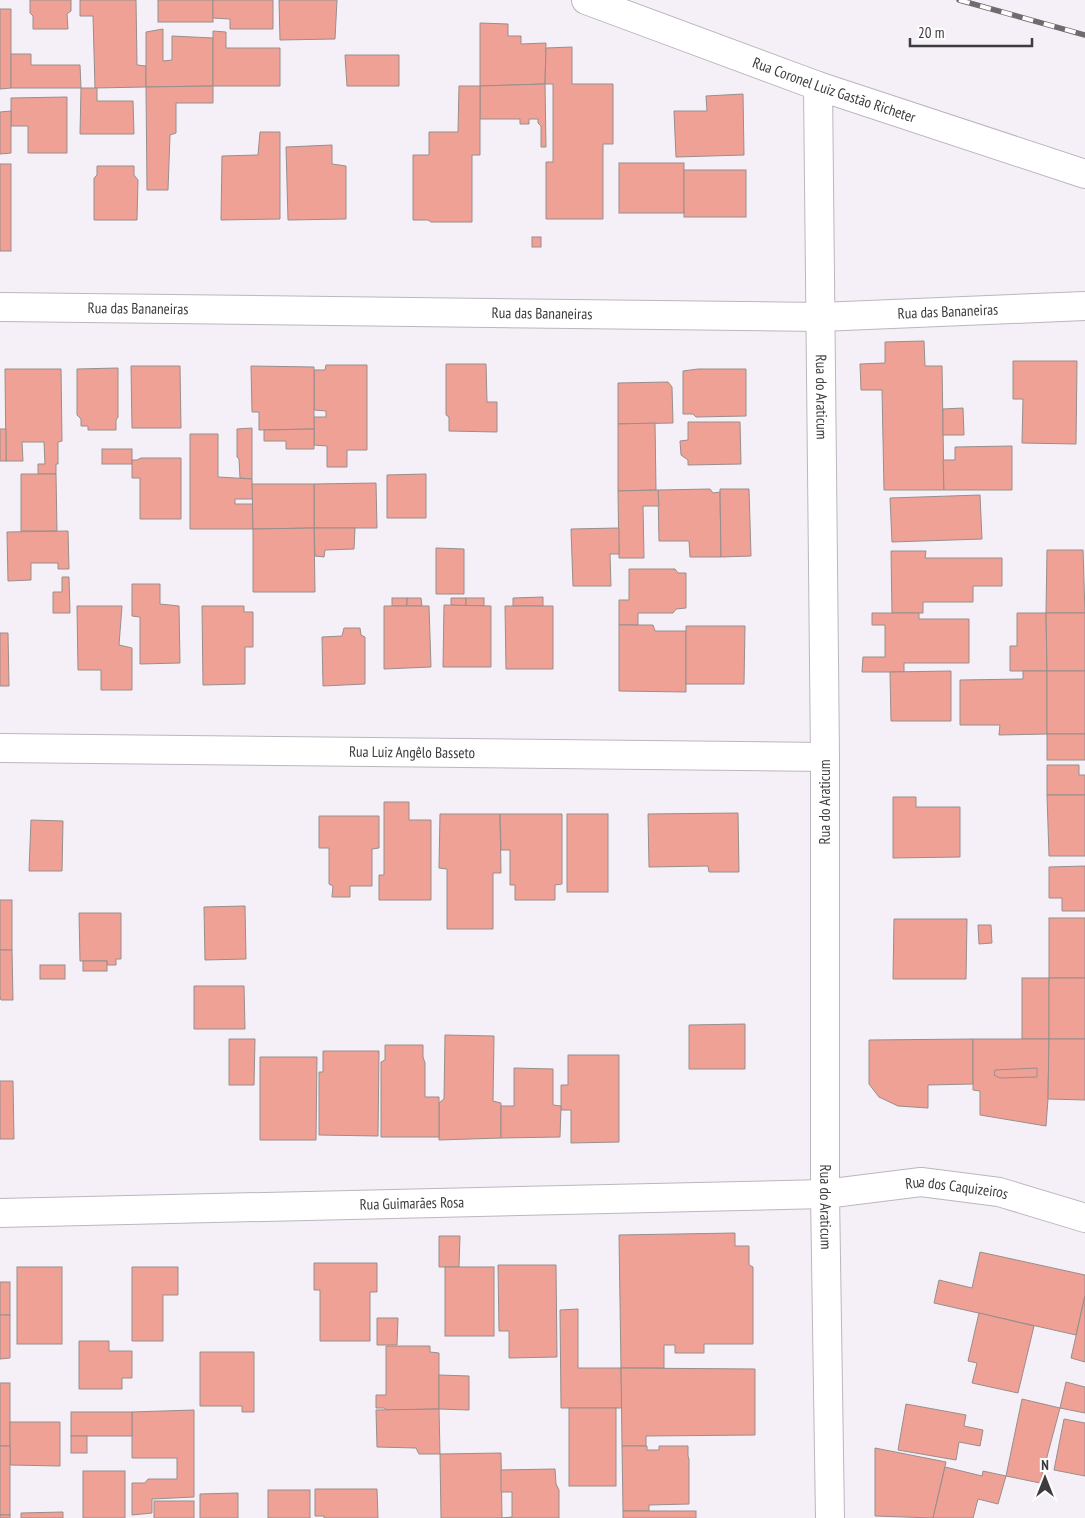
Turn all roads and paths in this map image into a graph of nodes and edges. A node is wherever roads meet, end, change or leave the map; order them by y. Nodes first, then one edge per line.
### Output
1 (586, 0) edge
2 (818, 86) junction
3 (1085, 174) edge
4 (1085, 306) edge
5 (0, 307) edge
6 (820, 317) junction
7 (0, 748) edge
8 (825, 758) junction
9 (825, 1194) junction
10 (0, 1213) edge
11 (1085, 1218) edge
12 (830, 1518) edge

1 - 2 street, Rua Coronel Luiz Gastão Richeter
2 - 3 street, Rua Coronel Luiz Gastão Richeter
2 - 6 street, Rua do Araticum
4 - 6 street, Rua das Bananeiras
5 - 6 street, Rua das Bananeiras
6 - 8 street, Rua do Araticum
7 - 8 street, Rua Luiz Angêlo Basseto
8 - 9 street, Rua do Araticum
9 - 10 street, Rua Guimarães Rosa
9 - 11 street, Rua dos Caquizeiros
9 - 12 street, Rua do Araticum

